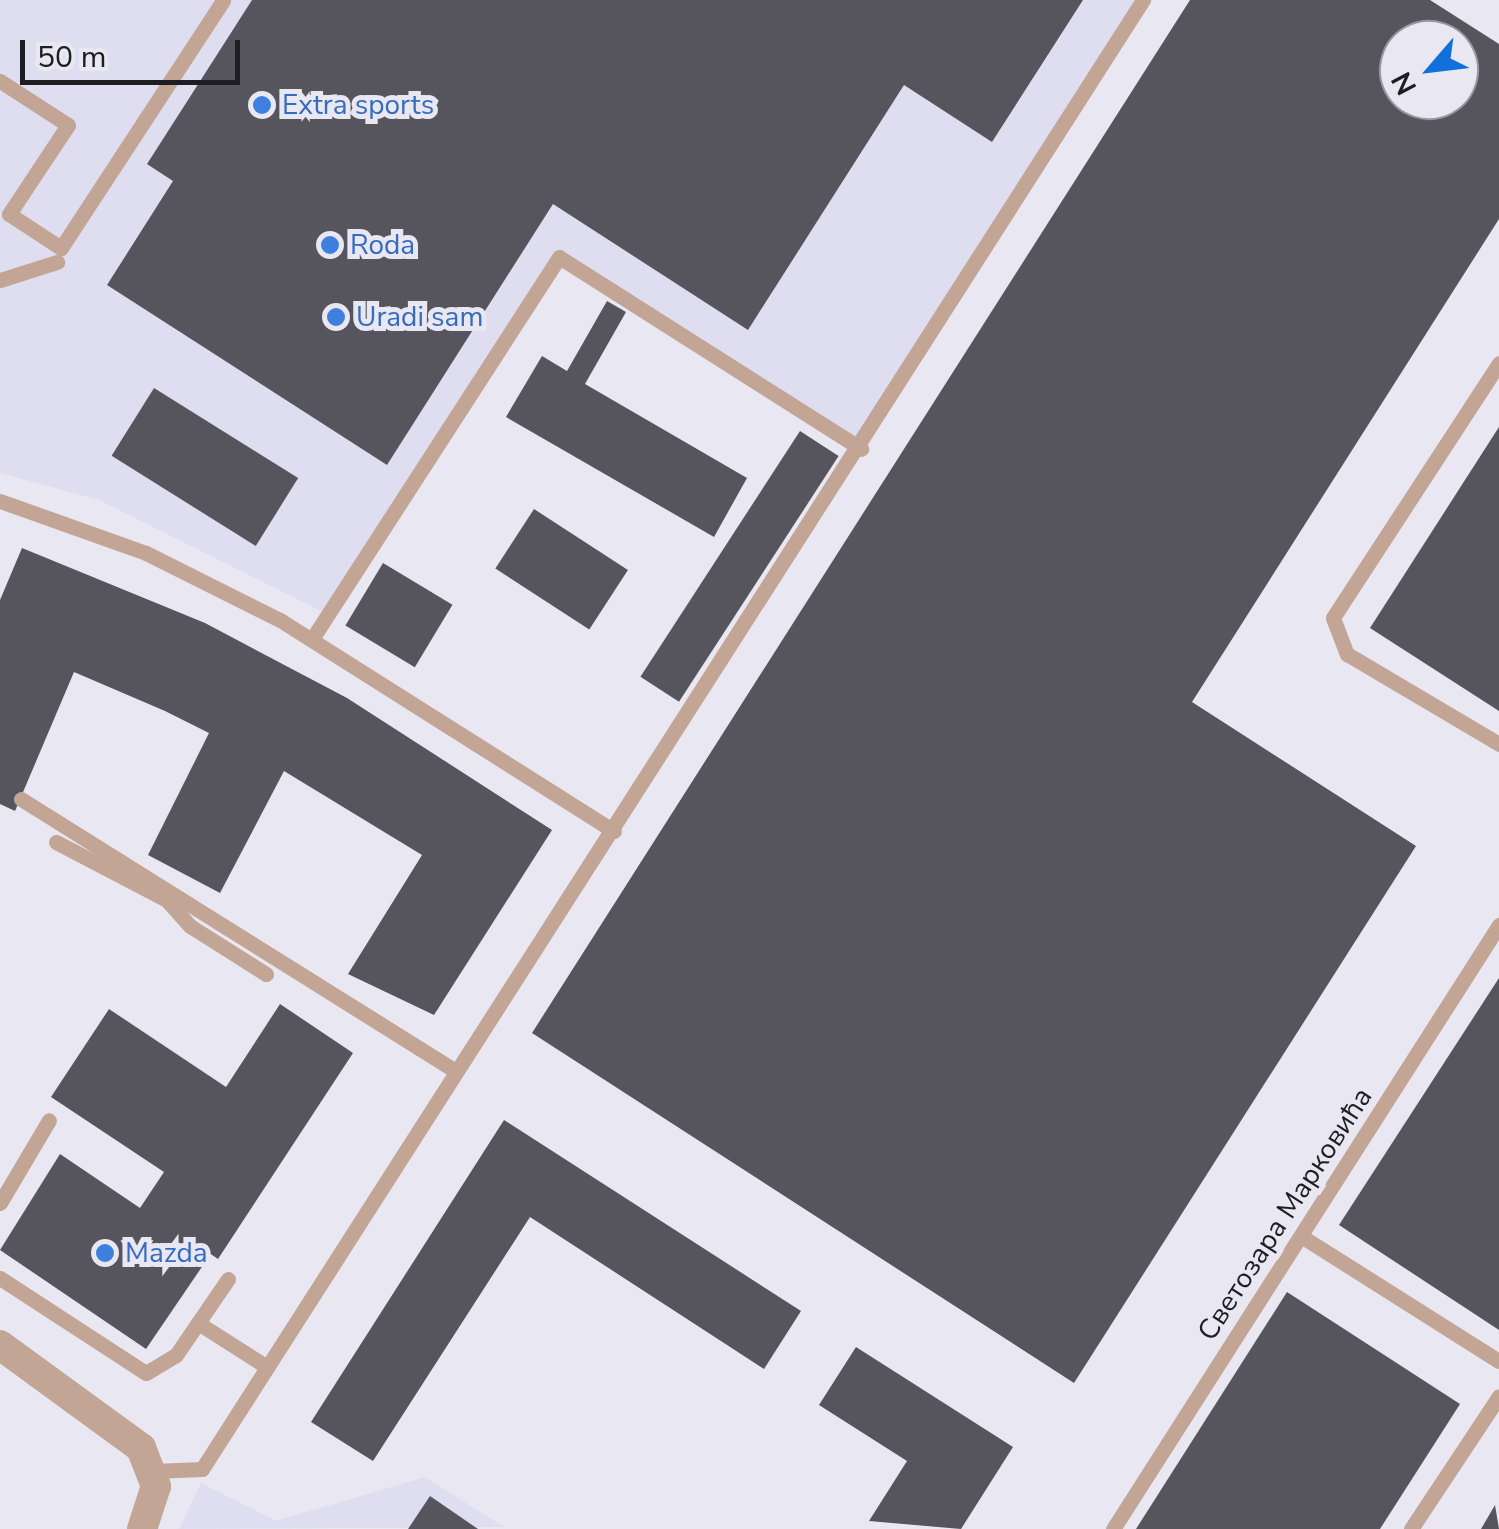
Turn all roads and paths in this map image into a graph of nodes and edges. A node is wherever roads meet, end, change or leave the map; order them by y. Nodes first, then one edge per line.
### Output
1 (223, 0) edge
2 (1142, 0) edge
3 (0, 81) edge
4 (57, 262) dead end
5 (0, 280) edge
6 (1499, 363) edge
7 (861, 448) junction
8 (0, 501) edge
9 (312, 639) junction
10 (1499, 744) edge
11 (21, 799) dead end
12 (614, 831) junction
13 (56, 842) dead end
14 (146, 875) junction
15 (166, 898) junction
16 (196, 907) junction
17 (1499, 925) edge
18 (266, 974) dead end
19 (454, 1070) junction
20 (48, 1120) dead end
21 (0, 1203) edge
22 (1301, 1236) junction
23 (0, 1278) edge
24 (228, 1279) dead end
25 (198, 1323) junction
26 (0, 1346) edge
27 (1499, 1360) edge
28 (267, 1367) junction
29 (1499, 1396) edge
30 (154, 1471) junction
31 (142, 1529) edge
32 (1113, 1529) edge
33 (1411, 1529) edge

1 - 3 lane
2 - 7 lane
4 - 5 lane
6 - 10 lane
7 - 9 lane
7 - 12 lane
8 - 9 lane
9 - 12 lane
11 - 14 lane
12 - 19 lane
13 - 15 lane
14 - 15 lane
14 - 16 lane
15 - 16 lane
15 - 18 lane
16 - 19 lane
17 - 22 lane, Светозара Марковића
19 - 28 lane
20 - 21 lane
22 - 27 lane
22 - 32 lane, Светозара Марковића
23 - 25 lane
24 - 25 lane
25 - 28 lane
26 - 30 street
28 - 30 lane
29 - 33 lane
30 - 31 street

